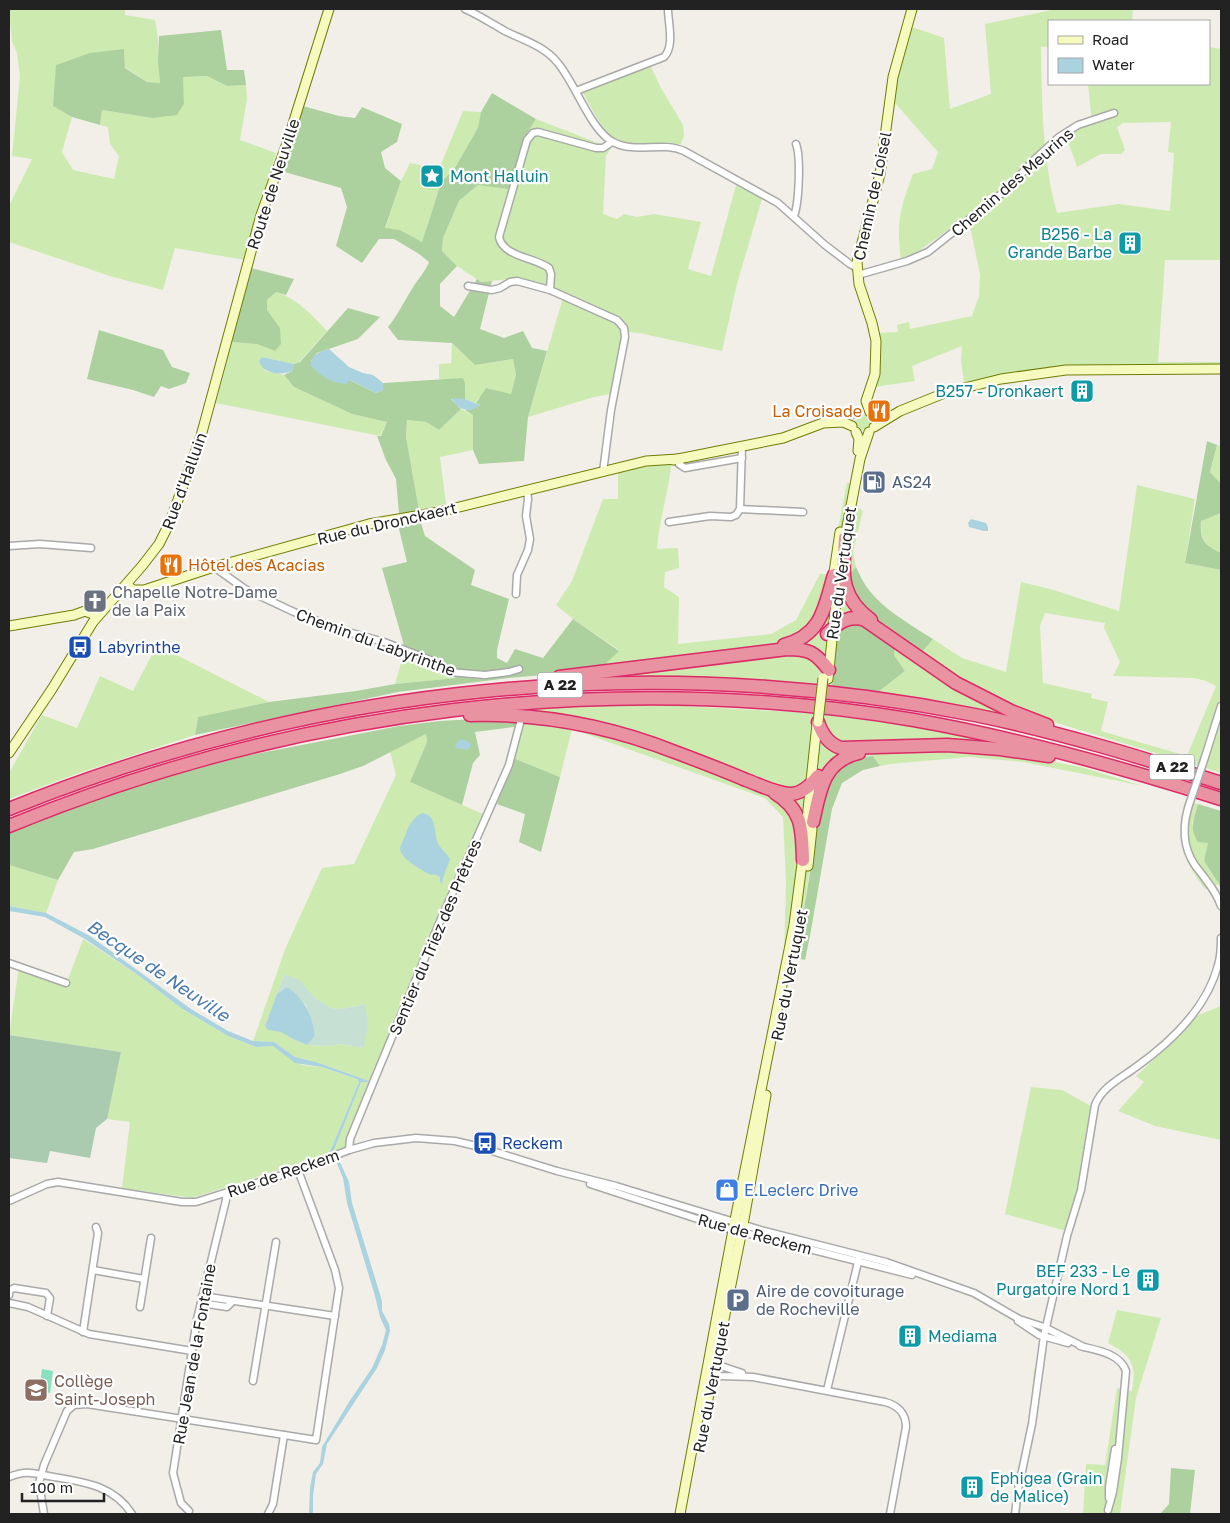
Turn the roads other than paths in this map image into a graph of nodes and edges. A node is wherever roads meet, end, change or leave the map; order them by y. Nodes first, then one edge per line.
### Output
1 (329, 9) edge
2 (465, 9) edge
3 (668, 9) edge
4 (912, 9) edge
5 (576, 91) junction
6 (1114, 113) dead end
7 (612, 142) junction
8 (796, 144) dead end
9 (794, 216) junction
10 (857, 272) junction
11 (468, 286) dead end
12 (550, 290) junction
13 (221, 361) joint
14 (1221, 369) edge
15 (872, 382) junction
16 (900, 411) junction
17 (856, 412) junction
18 (871, 413) junction
19 (854, 429) junction
20 (871, 430) junction
21 (771, 440) junction
22 (742, 446) junction
23 (742, 458) junction
24 (678, 459) junction
25 (603, 472) junction
26 (526, 490) junction
27 (740, 509) junction
28 (804, 512) dead end
29 (669, 522) dead end
30 (844, 538) junction
31 (9, 546) edge
32 (91, 548) dead end
33 (214, 567) junction
34 (834, 575) junction
35 (134, 577) junction
36 (157, 585) junction
37 (127, 586) junction
38 (516, 594) dead end
39 (74, 615) junction
40 (98, 616) junction
41 (92, 624) junction
42 (9, 626) edge
43 (831, 630) junction
44 (907, 648) junction
45 (754, 653) junction
46 (519, 668) dead end
47 (826, 673) junction
48 (1221, 706) edge
49 (358, 708) junction
50 (37, 711) junction
51 (520, 723) dead end
52 (353, 724) junction
53 (821, 725) junction
54 (897, 746) junction
55 (1122, 752) junction
56 (9, 754) edge
57 (9, 763) edge
58 (814, 780) junction
59 (1166, 782) junction
60 (1221, 783) edge
61 (759, 785) junction
62 (1221, 799) edge
63 (9, 809) edge
64 (813, 822) junction
65 (9, 826) edge
66 (803, 860) junction
67 (1221, 906) edge
68 (1221, 938) edge
69 (9, 963) edge
70 (66, 983) dead end
71 (349, 1150) junction
72 (298, 1170) junction
73 (226, 1193) junction
74 (9, 1201) edge
75 (96, 1227) dead end
76 (738, 1228) junction
77 (151, 1238) dead end
78 (276, 1242) dead end
79 (859, 1257) junction
80 (93, 1270) junction
81 (144, 1279) junction
82 (9, 1295) edge
83 (201, 1299) junction
84 (9, 1303) edge
85 (266, 1305) junction
86 (140, 1307) dead end
87 (1012, 1315) junction
88 (47, 1316) junction
89 (335, 1316) junction
90 (1046, 1328) junction
91 (83, 1332) junction
92 (1044, 1336) junction
93 (1084, 1347) junction
94 (192, 1351) junction
95 (712, 1363) junction
96 (710, 1373) junction
97 (753, 1376) junction
98 (253, 1381) dead end
99 (827, 1390) junction
100 (181, 1419) junction
101 (284, 1435) junction
102 (41, 1474) junction
103 (9, 1476) edge
104 (189, 1511) dead end
105 (1108, 1512) edge
106 (44, 1514) edge
107 (132, 1514) edge
108 (268, 1514) edge
109 (680, 1514) edge
110 (686, 1514) edge
111 (890, 1514) edge
112 (1015, 1514) edge

1 - 13 street, Route de Neuville
2 - 5 street
3 - 5 street
4 - 10 street, Chemin de Loisel
5 - 7 street
6 - 10 street, Chemin des Meurins
7 - 9 street
7 - 12 street
8 - 9 street
9 - 10 street
10 - 15 street, Chemin de Loisel
11 - 12 street
12 - 25 street
13 - 35 street, Rue d'Halluin
14 - 16 street
15 - 17 street, Chemin de Loisel
15 - 18 street, Chemin de Loisel
16 - 18 street
16 - 20 street
17 - 18 street
17 - 19 street
17 - 21 street, Rue du Dronckaert
18 - 20 street
19 - 20 street
19 - 21 street, Rue du Dronckaert
19 - 34 street, Rue du Vertuquet
20 - 30 street, Rue du Vertuquet
21 - 22 street, Rue du Dronckaert
22 - 23 street
22 - 24 street, Rue du Dronckaert
23 - 24 street
23 - 27 street
24 - 25 street, Rue du Dronckaert
25 - 26 street, Rue du Dronckaert
26 - 33 street, Rue du Dronckaert
26 - 38 street
27 - 28 street
27 - 29 street
30 - 43 street, Rue du Vertuquet
30 - 44 highway
31 - 32 street
33 - 36 street, Rue du Dronckaert
33 - 46 street, Chemin du Labyrinthe
34 - 43 street, Rue du Vertuquet
34 - 45 highway
35 - 36 street
35 - 37 street, Rue d'Halluin
36 - 37 street, Rue du Dronckaert
37 - 40 street, Rue d'Halluin
39 - 40 street
39 - 41 street
39 - 42 street
40 - 41 street, Rue d'Halluin
41 - 50 street, Rue d'Halluin
43 - 44 highway
43 - 47 street, Rue du Vertuquet
44 - 55 highway
45 - 47 highway
45 - 49 highway
47 - 53 street, Rue du Vertuquet
48 - 67 street, bridge
49 - 55 highway, A 22
49 - 63 highway, A 22
50 - 56 street, Rue d'Halluin
50 - 57 street, Rue d'Halluin
51 - 71 street, Sentier du Triez des Prêtres
52 - 59 highway, A 22
52 - 61 highway
52 - 65 highway, A 22
53 - 54 highway
53 - 58 street, Rue du Vertuquet
54 - 59 highway
54 - 64 highway
55 - 60 highway, A 22
58 - 61 highway
58 - 64 street, Rue du Vertuquet
58 - 66 street, Rue du Vertuquet
59 - 62 highway, A 22
61 - 66 highway
64 - 76 street, Rue du Vertuquet
66 - 76 street, Rue du Vertuquet
68 - 90 street
69 - 70 street
71 - 72 street, Rue de Reckem
71 - 76 street, Rue de Reckem
72 - 73 street, Rue de Reckem
72 - 89 street
73 - 74 street, Rue de Reckem
73 - 83 street, Rue Jean de la Fontaine
75 - 80 street
76 - 79 street, Rue de Reckem
76 - 95 street, Rue du Vertuquet
77 - 81 street
78 - 85 street
79 - 87 street, Rue de Reckem
79 - 99 street
80 - 81 street
80 - 91 street
81 - 86 street
82 - 88 street
83 - 85 street
83 - 94 street, Rue Jean de la Fontaine
84 - 88 street
85 - 89 street
85 - 98 street
87 - 90 street, Rue de Reckem
87 - 92 street, Rue de Reckem
88 - 91 street
89 - 101 street
90 - 92 street
90 - 93 street, Rue de Reckem
91 - 94 street
92 - 93 street, Rue de Reckem
92 - 112 street
93 - 105 street
94 - 100 street, Rue Jean de la Fontaine
95 - 96 street, Rue du Vertuquet
95 - 97 street
96 - 97 street
96 - 109 street, Rue du Vertuquet
96 - 110 street, Rue du Vertuquet
97 - 99 street
99 - 111 street
100 - 101 street
100 - 102 street
100 - 104 street, Rue Jean de la Fontaine
101 - 108 street
102 - 103 street
102 - 106 street
102 - 107 street

